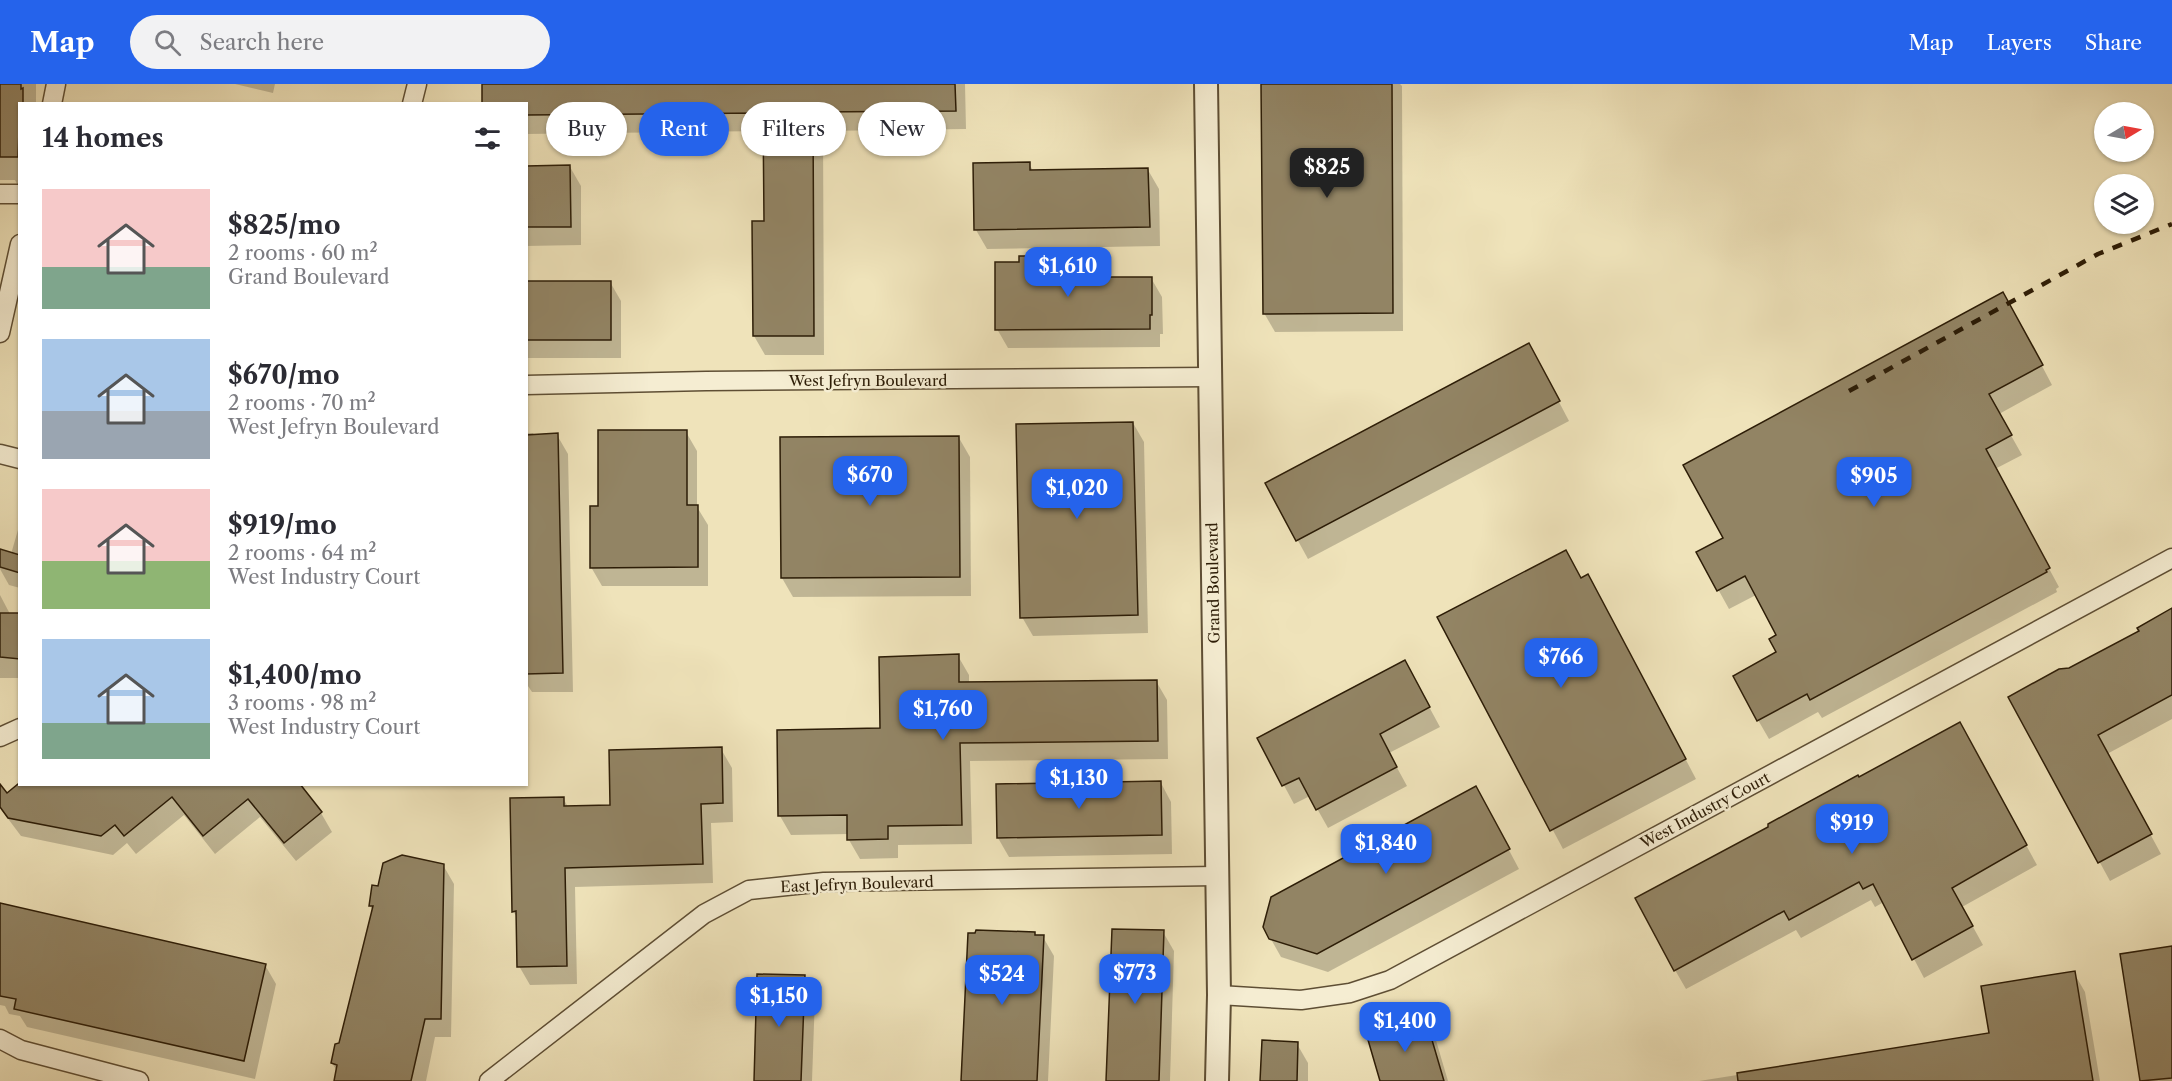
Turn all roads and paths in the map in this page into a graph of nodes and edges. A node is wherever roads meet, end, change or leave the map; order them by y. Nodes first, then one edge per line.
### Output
1 (56, 84) edge
2 (417, 84) edge
3 (1206, 84) edge
4 (52, 102) edge
5 (412, 102) edge
6 (0, 194) edge
7 (18, 194) edge
8 (18, 253) edge
9 (0, 333) edge
10 (1210, 377) junction
11 (528, 385) edge
12 (0, 454) edge
13 (18, 458) edge
14 (2172, 558) edge
15 (18, 729) edge
16 (0, 737) edge
17 (1216, 876) junction
18 (1219, 994) junction
19 (0, 1039) edge
20 (139, 1081) edge
21 (489, 1081) edge
22 (1217, 1081) edge

1 - 4 street
2 - 5 street
3 - 10 street, Grand Boulevard
6 - 7 street
8 - 9 street
10 - 11 street, West Jefryn Boulevard
10 - 17 street, Grand Boulevard
12 - 13 street
14 - 18 street, West Industry Court
15 - 16 street
17 - 18 street, Grand Boulevard
17 - 21 street, East Jefryn Boulevard
18 - 22 street, Grand Boulevard
19 - 20 street

